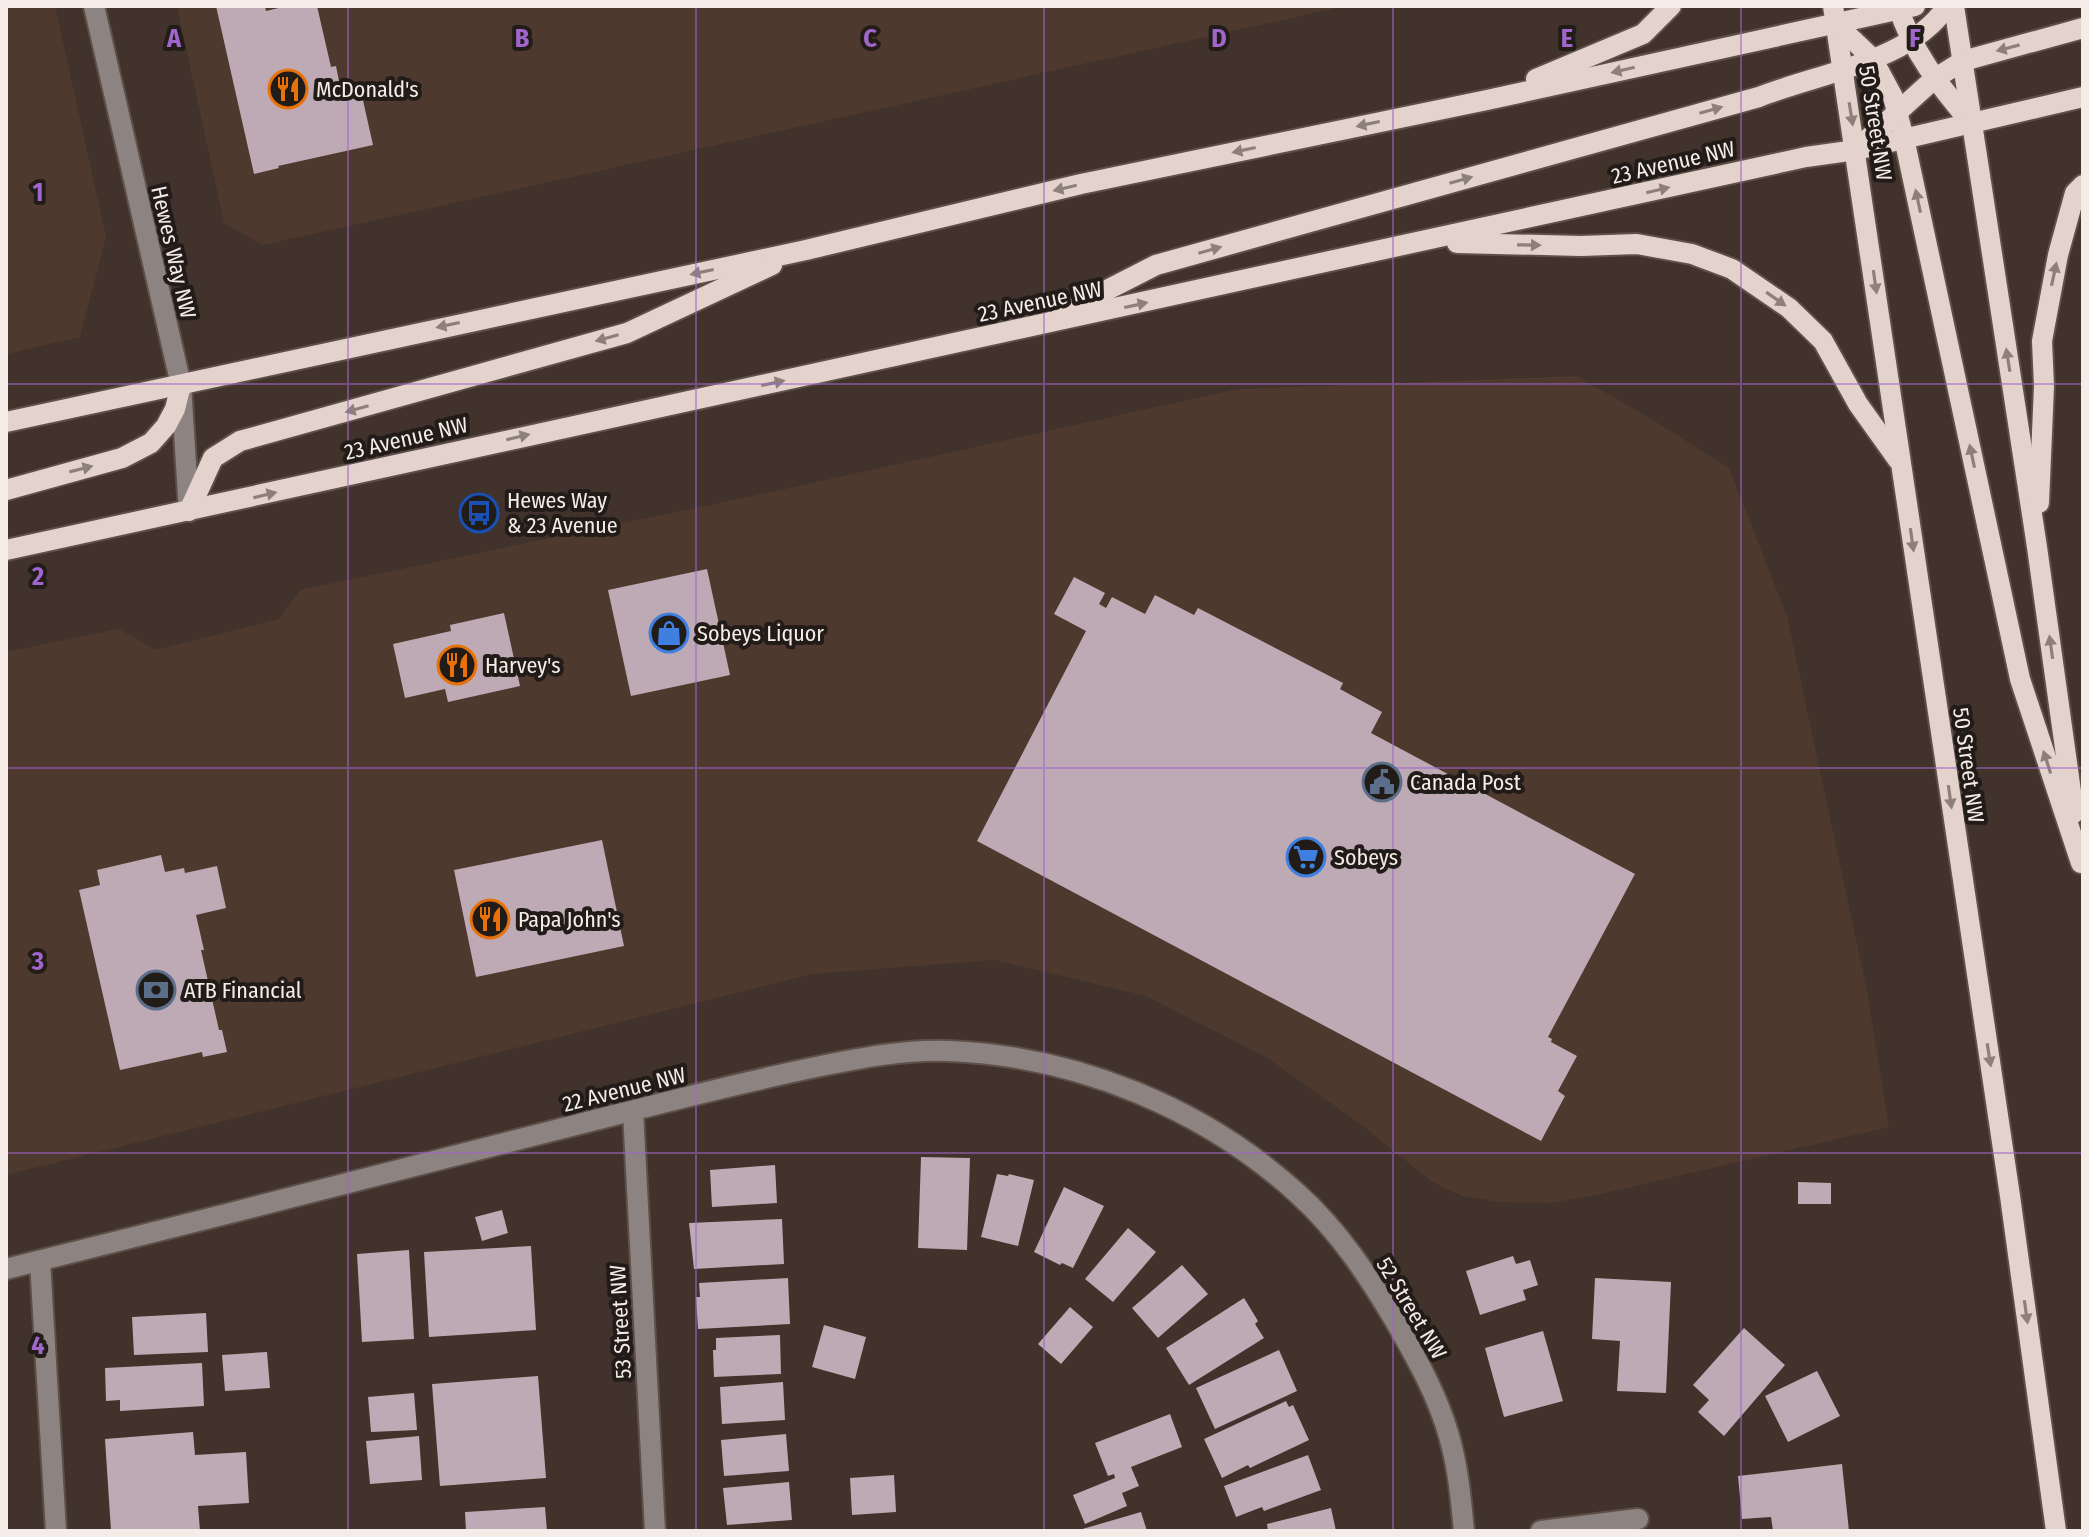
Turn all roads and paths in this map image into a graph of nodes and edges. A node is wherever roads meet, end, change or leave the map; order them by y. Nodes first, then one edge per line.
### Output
1 (94, 6) edge
2 (1671, 6) edge
3 (1947, 6) edge
4 (1954, 6) edge
5 (1904, 7) edge
6 (1834, 15) edge
7 (2083, 28) edge
8 (1911, 42) junction
9 (1872, 58) junction
10 (1963, 61) junction
11 (1844, 69) junction
12 (1934, 79) junction
13 (2083, 97) edge
14 (1487, 100) junction
15 (1897, 113) junction
16 (1970, 122) junction
17 (1904, 138) junction
18 (1856, 150) junction
19 (2083, 185) edge
20 (1423, 243) junction
21 (806, 250) junction
22 (1037, 326) junction
23 (181, 385) junction
24 (6, 422) edge
25 (1900, 463) junction
26 (6, 490) edge
27 (189, 511) junction
28 (2037, 547) junction
29 (6, 550) edge
30 (2082, 870) edge
31 (633, 1111) junction
32 (1245, 1152) joint
33 (40, 1261) junction
34 (6, 1269) edge
35 (1638, 1519) dead end
36 (56, 1531) edge
37 (655, 1531) edge
38 (1464, 1531) edge
39 (1541, 1531) edge
40 (2056, 1531) edge

1 - 23 street, Hewes Way NW
2 - 14 main road
3 - 8 main road
4 - 10 main road
5 - 6 main road
5 - 8 main road
6 - 9 main road
6 - 11 main road, 50 Street NW
6 -> 14 main road
7 -> 10 main road
8 - 9 main road
8 - 12 main road
9 - 11 main road
9 - 15 main road
10 - 12 main road
10 - 16 main road
11 -> 18 main road, 50 Street NW
22 -> 11 main road
12 - 15 main road
12 - 16 main road
13 - 16 main road, 23 Avenue NW
14 -> 21 main road
15 - 17 main road
15 - 18 main road
16 - 17 main road, 23 Avenue NW
28 -> 16 main road
17 - 18 main road, 23 Avenue NW
30 -> 17 main road
20 -> 18 main road, 23 Avenue NW
18 -> 25 main road, 50 Street NW
28 -> 19 main road
22 -> 20 main road, 23 Avenue NW
20 -> 25 main road
21 -> 23 main road
21 -> 27 main road
27 -> 22 main road, 23 Avenue NW
23 - 24 main road
26 -> 23 main road
23 - 27 street, Hewes Way NW
25 -> 40 main road, 50 Street NW
27 - 29 main road, 23 Avenue NW
30 -> 28 main road
31 - 32 street, 22 Avenue NW
31 - 33 street, 22 Avenue NW
31 - 37 street, 53 Street NW
32 - 38 street, 52 Street NW
33 - 34 street, 22 Avenue NW
33 - 36 street
35 - 39 street

